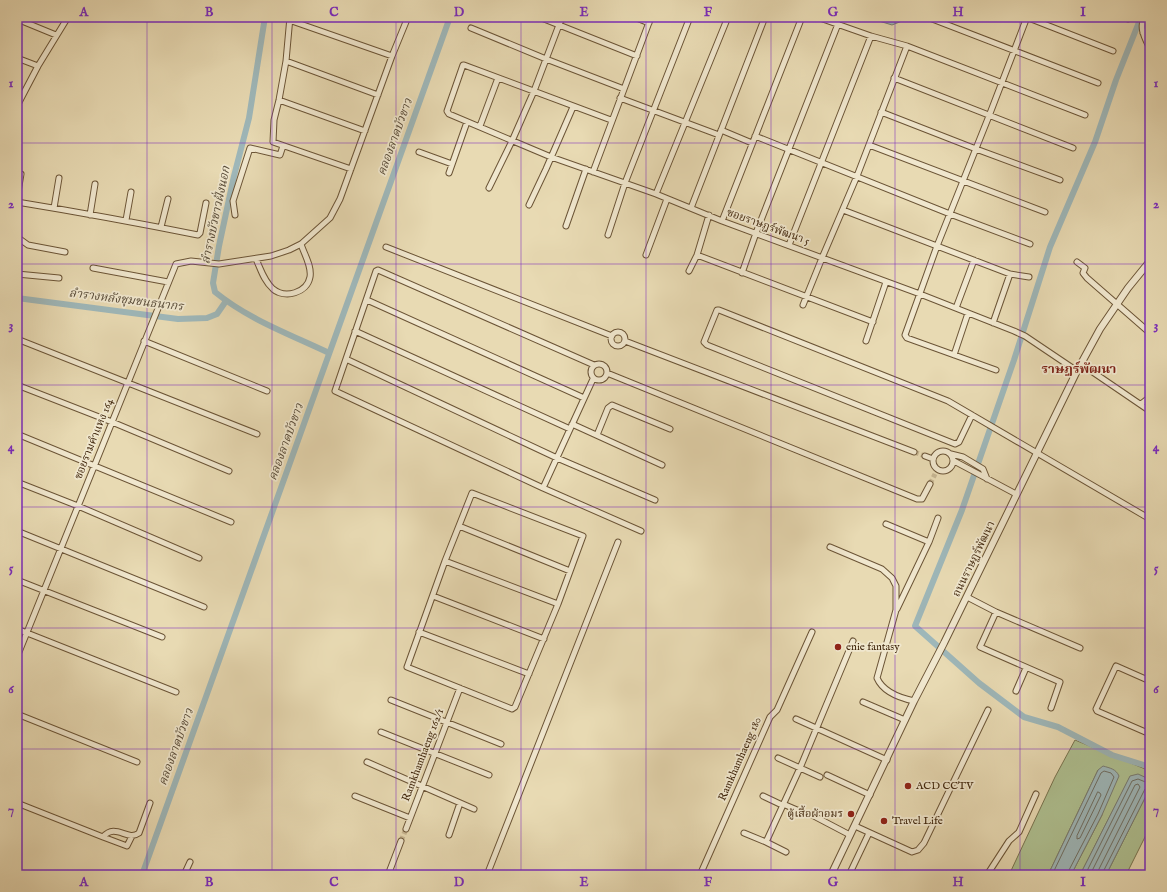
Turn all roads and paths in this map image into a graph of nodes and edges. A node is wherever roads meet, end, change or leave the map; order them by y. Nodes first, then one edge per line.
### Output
1 (68, 17) edge
2 (539, 17) edge
3 (562, 17) edge
4 (634, 17) edge
5 (651, 17) edge
6 (690, 17) edge
7 (728, 17) edge
8 (765, 17) edge
9 (802, 17) edge
10 (817, 17) edge
11 (927, 17) edge
12 (1027, 17) edge
13 (1144, 17) edge
14 (290, 18) edge
15 (406, 18) edge
16 (17, 19) edge
17 (649, 23) junction
18 (838, 24) junction
19 (559, 25) junction
20 (471, 28) dead end
21 (1150, 28) edge
22 (1143, 33) junction
23 (56, 35) junction
24 (871, 36) junction
25 (907, 46) junction
26 (1150, 49) edge
27 (1014, 50) junction
28 (1113, 51) dead end
29 (392, 56) junction
30 (637, 56) junction
31 (17, 58) edge
32 (546, 59) junction
33 (286, 61) junction
34 (38, 66) junction
35 (498, 78) junction
36 (894, 78) junction
37 (1002, 83) junction
38 (1098, 83) dead end
39 (624, 89) junction
40 (534, 91) junction
41 (17, 94) edge
42 (378, 96) junction
43 (23, 97) junction
44 (620, 98) junction
45 (279, 100) junction
46 (17, 106) edge
47 (572, 107) junction
48 (653, 110) junction
49 (881, 112) junction
50 (1085, 115) dead end
51 (989, 116) junction
52 (611, 120) junction
53 (467, 122) junction
54 (684, 122) junction
55 (480, 126) junction
56 (365, 131) junction
57 (720, 133) junction
58 (755, 136) junction
59 (512, 141) junction
60 (752, 143) junction
61 (869, 145) junction
62 (283, 146) junction
63 (1073, 148) dead end
64 (789, 149) junction
65 (976, 149) junction
66 (419, 152) dead end
67 (551, 157) junction
68 (822, 162) junction
69 (452, 164) junction
70 (351, 169) junction
71 (586, 169) junction
72 (592, 172) junction
73 (449, 173) dead end
74 (21, 174) dead end
75 (857, 176) junction
76 (59, 178) dead end
77 (1060, 180) dead end
78 (963, 181) junction
79 (625, 183) junction
80 (95, 184) dead end
81 (489, 188) dead end
82 (131, 192) dead end
83 (656, 194) junction
84 (17, 198) edge
85 (168, 199) dead end
86 (667, 199) junction
87 (17, 202) edge
88 (206, 202) dead end
89 (529, 205) dead end
90 (54, 208) junction
91 (691, 208) junction
92 (843, 210) junction
93 (1045, 212) dead end
94 (950, 214) junction
95 (90, 215) junction
96 (235, 215) dead end
97 (709, 216) junction
98 (126, 220) junction
99 (722, 221) junction
100 (566, 226) dead end
101 (161, 227) junction
102 (756, 233) junction
103 (608, 235) dead end
104 (17, 237) edge
105 (301, 244) junction
106 (1030, 244) dead end
107 (789, 245) junction
108 (937, 246) junction
109 (386, 248) dead end
110 (65, 252) dead end
111 (646, 255) dead end
112 (697, 255) junction
113 (822, 258) junction
114 (256, 259) junction
115 (974, 260) junction
116 (1150, 261) edge
117 (1077, 262) dead end
118 (93, 268) dead end
119 (689, 271) dead end
120 (742, 273) junction
121 (17, 274) edge
122 (1010, 274) junction
123 (1029, 277) dead end
124 (59, 278) dead end
125 (168, 282) junction
126 (886, 282) junction
127 (920, 294) junction
128 (806, 298) junction
129 (366, 300) junction
130 (1116, 304) junction
131 (803, 305) dead end
132 (956, 308) junction
133 (968, 313) junction
134 (872, 322) junction
135 (993, 323) junction
136 (356, 331) junction
137 (1150, 333) edge
138 (612, 336) junction
139 (17, 339) edge
140 (144, 341) junction
141 (625, 341) junction
142 (866, 341) dead end
143 (954, 355) junction
144 (346, 360) junction
145 (1081, 364) junction
146 (594, 365) junction
147 (996, 370) dead end
148 (1076, 371) junction
149 (607, 373) junction
150 (594, 379) junction
151 (128, 382) junction
152 (17, 385) edge
153 (267, 391) dead end
154 (1150, 397) edge
155 (584, 398) junction
156 (1141, 404) junction
157 (1150, 411) edge
158 (972, 416) junction
159 (112, 422) junction
160 (571, 426) junction
161 (670, 429) dead end
162 (17, 434) edge
163 (256, 434) dead end
164 (596, 435) junction
165 (914, 452) tunnel mouth
166 (951, 454) junction
167 (1037, 454) junction
168 (925, 456) tunnel mouth
169 (557, 458) junction
170 (933, 459) junction
171 (954, 461) junction
172 (662, 465) dead end
173 (94, 466) junction
174 (229, 471) dead end
175 (985, 477) junction
176 (17, 482) edge
177 (930, 484) tunnel mouth
178 (543, 488) junction
179 (1016, 494) junction
180 (655, 500) dead end
181 (78, 506) junction
182 (938, 518) dead end
183 (1150, 519) edge
184 (231, 522) dead end
185 (886, 524) dead end
186 (459, 526) junction
187 (17, 531) edge
188 (641, 531) dead end
189 (618, 542) dead end
190 (929, 542) junction
191 (830, 547) dead end
192 (61, 548) junction
193 (199, 558) dead end
194 (445, 561) junction
195 (570, 570) junction
196 (17, 580) edge
197 (44, 590) junction
198 (433, 596) junction
199 (967, 597) junction
200 (558, 604) junction
201 (204, 607) dead end
202 (896, 610) junction
203 (996, 612) junction
204 (17, 629) edge
205 (419, 632) junction
206 (812, 632) dead end
207 (27, 633) junction
208 (162, 637) dead end
209 (544, 639) junction
210 (853, 641) dead end
211 (1080, 648) dead end
212 (17, 657) edge
213 (1026, 668) junction
214 (529, 674) junction
215 (1150, 681) edge
216 (460, 688) junction
217 (1016, 691) dead end
218 (176, 692) dead end
219 (391, 700) dead end
220 (914, 701) junction
221 (863, 702) dead end
222 (1051, 708) dead end
223 (988, 710) dead end
224 (17, 714) edge
225 (796, 719) dead end
226 (905, 720) junction
227 (446, 723) junction
228 (817, 728) junction
229 (381, 732) dead end
230 (1150, 734) edge
231 (501, 744) dead end
232 (436, 753) junction
233 (778, 758) dead end
234 (887, 760) junction
235 (137, 762) dead end
236 (367, 762) dead end
237 (800, 768) junction
238 (489, 775) dead end
239 (827, 775) dead end
240 (820, 777) dead end
241 (422, 786) junction
242 (1036, 794) dead end
243 (870, 795) junction
244 (355, 796) dead end
245 (763, 796) dead end
246 (17, 803) edge
247 (150, 803) dead end
248 (460, 803) junction
249 (783, 805) junction
250 (474, 809) dead end
251 (410, 818) junction
252 (855, 826) junction
253 (406, 829) tunnel mouth
254 (744, 833) dead end
255 (870, 833) junction
256 (449, 835) dead end
257 (850, 835) junction
258 (132, 836) junction
259 (103, 837) junction
260 (401, 841) tunnel mouth
261 (766, 842) junction
262 (786, 852) dead end
263 (190, 862) dead end
264 (184, 875) edge
265 (388, 875) edge
266 (487, 875) edge
267 (700, 875) edge
268 (831, 875) edge
269 (848, 875) edge
270 (987, 875) edge

1 - 23 street
2 - 19 street
3 - 19 street
4 - 17 street
5 - 17 street
6 - 48 street
7 - 54 street
8 - 57 street
9 - 58 street
10 - 18 street
11 - 27 street
12 - 27 street
12 - 28 street
13 - 22 street
14 - 29 street
14 - 33 street
15 - 29 street
16 - 23 street
17 - 30 street
18 - 24 street
18 - 64 street
19 - 30 street
19 - 32 street
20 - 32 street
21 - 22 street
22 - 26 street
23 - 34 street
24 - 25 street
24 - 68 street
25 - 36 street
25 - 37 street
27 - 37 street
27 - 38 street
29 - 42 street
30 - 39 street
31 - 34 street
32 - 39 street
32 - 40 street
33 - 42 street
33 - 45 street
34 - 43 street
35 - 40 street
35 - 53 street, ซอยราษฎร์พัฒนา 5
35 - 55 street
36 - 49 street
36 - 51 street
37 - 50 street
37 - 51 street
39 - 44 street
40 - 47 street
40 - 59 street
41 - 43 street
42 - 56 street
43 - 46 street
44 - 48 street
44 - 52 street
45 - 56 street
45 - 62 street
47 - 52 street
47 - 67 street
48 - 54 street
48 - 79 street
49 - 61 street
49 - 65 street
51 - 63 street
51 - 65 street
52 - 72 street
53 - 55 street, ซอยราษฎร์พัฒนา 5
53 - 69 street
54 - 57 street
54 - 83 street
55 - 59 street, ซอยราษฎร์พัฒนา 5
56 - 70 street
57 - 60 street
57 - 91 street
58 - 60 street
58 - 64 street
59 - 67 street, ซอยราษฎร์พัฒนา 5
59 - 81 street
60 - 99 street
61 - 75 street
61 - 78 street
62 - 70 street
62 - 96 street
64 - 68 street
64 - 102 street
65 - 77 street
65 - 78 street
66 - 69 street
67 - 71 street, ซอยราษฎร์พัฒนา 5
67 - 89 street
68 - 75 street
68 - 107 street
69 - 73 street
70 - 105 street
71 - 72 street, ซอยราษฎร์พัฒนา 5
71 - 100 street
72 - 79 street, ซอยราษฎร์พัฒนา 5
74 - 84 street
75 - 92 street
75 - 94 street
76 - 90 street
78 - 93 street
78 - 94 street
79 - 83 street, ซอยราษฎร์พัฒนา 5
79 - 103 street
80 - 95 street
82 - 98 street
83 - 86 street, ซอยราษฎร์พัฒนา 5
85 - 101 street
86 - 91 street, ซอยราษฎร์พัฒนา 5
86 - 111 street
87 - 90 street
88 - 101 street
90 - 95 street
91 - 97 street, ซอยราษฎร์พัฒนา 5
92 - 108 street
92 - 113 street
94 - 106 street
94 - 108 street
95 - 98 street
97 - 99 street, ซอยราษฎร์พัฒนา 5
97 - 112 street
98 - 101 street
99 - 102 street, ซอยราษฎร์พัฒนา 5
102 - 107 street, ซอยราษฎร์พัฒนา 5
102 - 120 street
104 - 110 street
105 - 114 street
105 - 114 street
107 - 113 street, ซอยราษฎร์พัฒนา 5
108 - 115 street
108 - 127 street
109 - 138 street
112 - 119 street
112 - 120 street
113 - 126 street, ซอยราษฎร์พัฒนา 5
113 - 128 street
114 - 125 street, ซอยรามคำแหง 164
115 - 122 street
115 - 132 street
116 - 130 street, ถนนราษฏร์พัฒนา
117 - 130 street
118 - 125 street
120 - 128 street
121 - 124 street
122 - 123 street
122 - 135 street
125 - 140 street, ซอยรามคำแหง 164
126 - 127 street, ซอยราษฎร์พัฒนา 5
126 - 134 street
127 - 132 street, ซอยราษฎร์พัฒนา 5
127 - 143 street
128 - 131 street
128 - 134 street
129 - 136 street
129 - 146 street
129 - 155 street
130 - 137 street
130 - 145 street, ถนนราษฏร์พัฒนา
132 - 133 street, ซอยราษฎร์พัฒนา 5
133 - 135 street, ซอยราษฎร์พัฒนา 5
133 - 143 street
134 - 142 street
135 - 148 street, ซอยราษฎร์พัฒนา 5
136 - 144 street
136 - 160 street
138 - 141 street
138 - 141 street
139 - 151 street
140 - 151 street, ซอยรามคำแหง 164
140 - 153 street
141 - 165 street
143 - 147 street
144 - 169 street
144 - 178 street
145 - 148 street, ถนนราษฏร์พัฒนา
145 - 156 street
146 - 149 street
146 - 150 street
148 - 167 street, ถนนราษฏร์พัฒนา
149 - 150 street
149 - 177 street
150 - 155 street
151 - 159 street, ซอยรามคำแหง 164
151 - 163 street
152 - 159 street
154 - 156 street
155 - 160 street
156 - 157 street
158 - 158 street
158 - 167 street
159 - 173 street, ซอยรามคำแหง 164
159 - 174 street
160 - 164 street
160 - 169 street
161 - 164 street
162 - 173 street
164 - 172 street
166 - 170 street
166 - 171 street
166 - 175 street
167 - 179 street, ถนนราษฏร์พัฒนา
167 - 183 street
168 - 170 street
169 - 178 street
169 - 180 street
170 - 171 street
171 - 175 street
173 - 181 street, ซอยรามคำแหง 164
173 - 184 street
175 - 179 street
176 - 181 street
178 - 188 street
179 - 199 street, ถนนราษฏร์พัฒนา
181 - 192 street, ซอยรามคำแหง 164
181 - 193 street
182 - 190 street
185 - 190 street
186 - 194 street
186 - 195 street
186 - 195 street
187 - 192 street
189 - 266 street
190 - 202 street
191 - 202 street
192 - 197 street, ซอยรามคำแหง 164
192 - 201 street
194 - 198 street
194 - 200 street
195 - 200 street
196 - 197 street
197 - 207 street, ซอยรามคำแหง 164
197 - 208 street
198 - 205 street
198 - 209 street
199 - 203 street
199 - 220 street, ถนนราษฏร์พัฒนา
200 - 209 street
202 - 220 street
203 - 211 street
203 - 213 street
204 - 207 street
205 - 214 street
205 - 216 street
206 - 267 street, Ramkhamhaeng 180
207 - 212 street, ซอยรามคำแหง 164
207 - 218 street
209 - 214 street
210 - 228 street
213 - 217 street
213 - 222 street
214 - 216 street
215 - 230 street
216 - 227 street, Ramkhamhaeng 162/1
219 - 227 street
220 - 226 street, ถนนราษฏร์พัฒนา
221 - 226 street
223 - 255 street
224 - 235 street
225 - 228 street
226 - 234 street, ถนนราษฏร์พัฒนา
227 - 231 street
227 - 232 street, Ramkhamhaeng 162/1
228 - 234 street
228 - 237 street
229 - 232 street
232 - 238 street
232 - 241 street, Ramkhamhaeng 162/1
233 - 237 street
234 - 243 street, ถนนราษฏร์พัฒนา
236 - 241 street
237 - 240 street
237 - 249 street
239 - 243 street
241 - 248 street
241 - 251 street, Ramkhamhaeng 162/1
242 - 270 street
243 - 252 street, ถนนราษฏร์พัฒนา
244 - 251 street
245 - 249 street
246 - 259 street
247 - 258 street
248 - 250 street
248 - 256 street
249 - 257 street
249 - 261 street
251 - 253 street, Ramkhamhaeng 162/1
252 - 255 street
252 - 257 street, ถนนราษฏร์พัฒนา
254 - 261 street
255 - 269 street
257 - 268 street, ถนนราษฏร์พัฒนา
258 - 259 street
258 - 259 street
260 - 265 street
261 - 262 street
263 - 264 street

